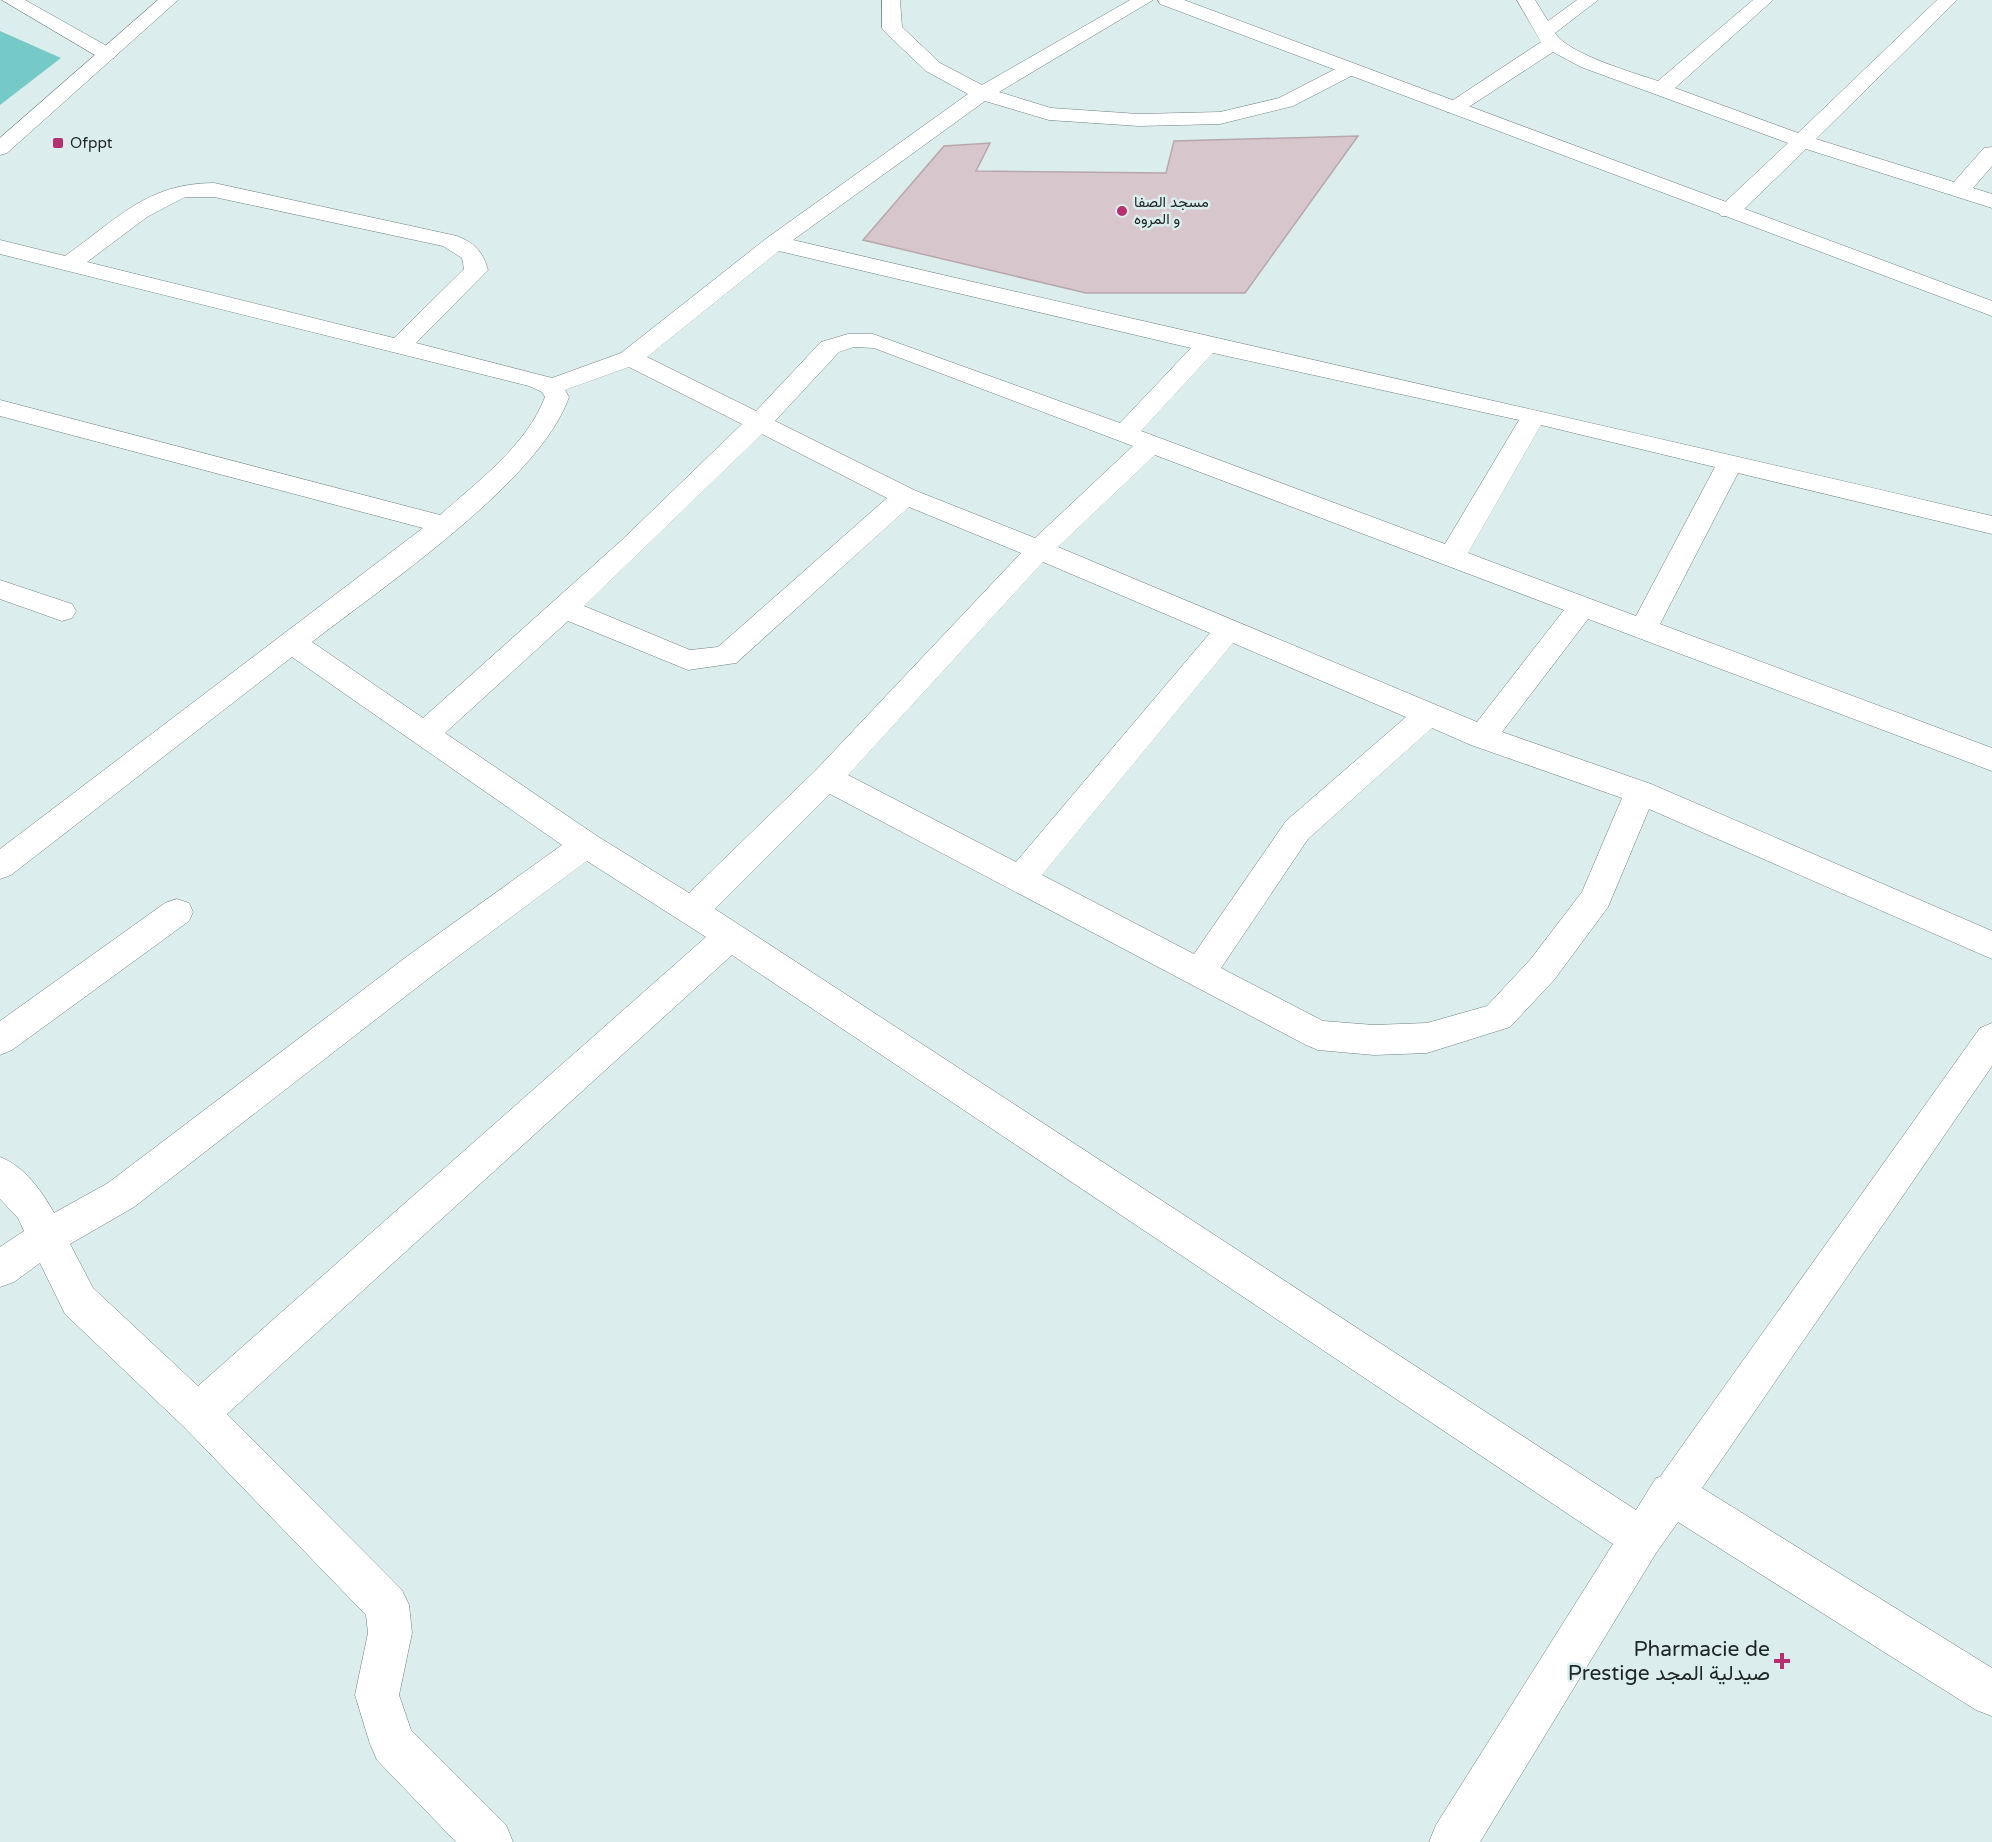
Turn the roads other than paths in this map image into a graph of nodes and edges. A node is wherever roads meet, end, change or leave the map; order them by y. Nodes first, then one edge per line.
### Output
1 (11, 0) edge
2 (170, 0) edge
3 (891, 0) edge
4 (1144, 0) edge
5 (1167, 0) edge
6 (1526, 0) edge
7 (1589, 0) edge
8 (1764, 0) edge
9 (1948, 0) edge
10 (1549, 38) junction
11 (107, 54) junction
12 (1350, 69) junction
13 (1661, 89) junction
14 (983, 93) junction
15 (1454, 108) junction
16 (1802, 141) junction
17 (0, 149) edge
18 (1992, 153) edge
19 (1959, 190) junction
20 (1992, 201) edge
21 (1729, 211) junction
22 (775, 243) junction
23 (0, 246) edge
24 (70, 263) junction
25 (1992, 309) edge
26 (399, 345) junction
27 (1208, 345) junction
28 (630, 358) junction
29 (551, 387) junction
30 (0, 408) edge
31 (1534, 416) junction
32 (761, 424) junction
33 (1126, 432) junction
34 (1152, 443) junction
35 (1731, 462) junction
36 (905, 496) junction
37 (445, 525) junction
38 (1992, 525) edge
39 (1039, 550) junction
40 (1451, 558) junction
41 (0, 589) edge
42 (1582, 607) junction
43 (564, 608) junction
44 (62, 611) dead end
45 (1643, 630) junction
46 (1227, 632) junction
47 (291, 642) junction
48 (1428, 715) junction
49 (424, 734) junction
50 (1482, 737) junction
51 (1992, 760) edge
52 (827, 778) junction
53 (1640, 792) junction
54 (586, 845) junction
55 (0, 866) edge
56 (1020, 879) junction
57 (692, 911) junction
58 (177, 912) dead end
59 (730, 936) junction
60 (1992, 946) edge
61 (1199, 973) junction
62 (1992, 1038) edge
63 (0, 1040) edge
64 (0, 1173) edge
65 (45, 1238) junction
66 (0, 1269) edge
67 (198, 1413) junction
68 (1671, 1493) junction
69 (1641, 1538) junction
70 (1992, 1694) edge
71 (489, 1842) edge
72 (1453, 1842) edge

1 - 11 street
2 - 11 street
3 - 14 street
4 - 14 street
5 - 12 street
6 - 10 street
7 - 10 street
8 - 13 street
9 - 16 street
10 - 13 street
10 - 15 street
11 - 17 street
12 - 14 street
12 - 15 street
13 - 16 street
14 - 22 street
15 - 21 street
16 - 19 street
16 - 21 street
18 - 19 street
19 - 20 street
21 - 25 street
22 - 27 street
22 - 28 street
23 - 24 street
24 - 26 street
24 - 26 street
26 - 29 street
27 - 31 street
27 - 33 street
28 - 29 street
28 - 32 street
29 - 37 street
30 - 37 street
31 - 35 street
31 - 40 street
32 - 33 street
32 - 36 street
32 - 43 street
33 - 34 street
34 - 39 street
34 - 40 street
35 - 38 street
35 - 45 street
36 - 39 street
36 - 43 street
37 - 47 street
39 - 46 street
39 - 52 street
40 - 42 street
41 - 44 street
42 - 45 street
42 - 50 street
43 - 49 street
45 - 51 street
46 - 48 street
46 - 56 street
47 - 49 street
47 - 55 street
48 - 50 street
48 - 61 street
49 - 54 street
50 - 53 street
52 - 56 street
52 - 57 street
53 - 60 street
53 - 61 street
54 - 57 street
54 - 65 street
56 - 61 street
57 - 59 street
58 - 63 street
59 - 67 street
59 - 69 street
62 - 68 street
64 - 65 street
65 - 66 street
65 - 67 street
67 - 71 street
68 - 69 street
68 - 70 street
69 - 72 street

